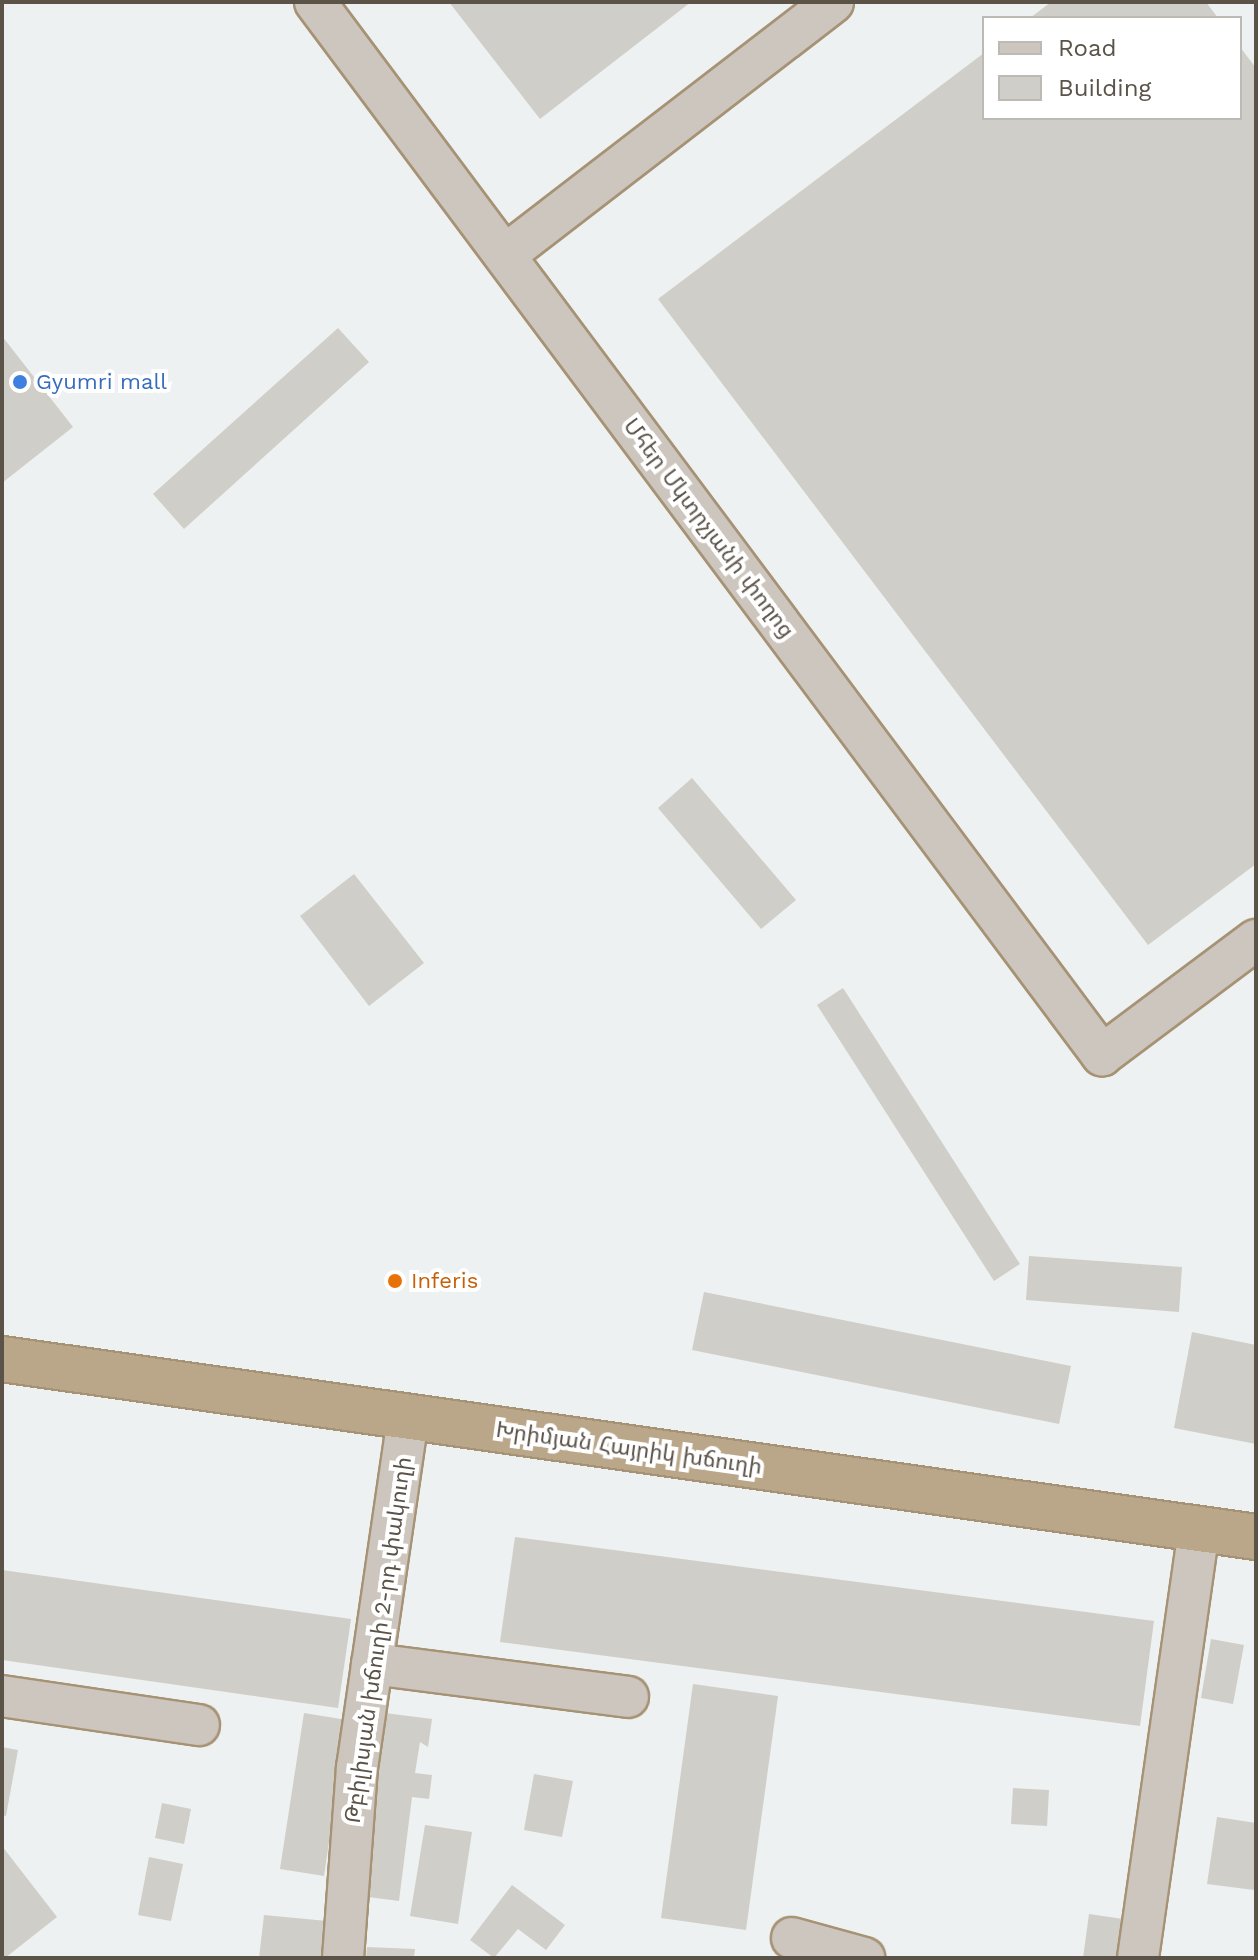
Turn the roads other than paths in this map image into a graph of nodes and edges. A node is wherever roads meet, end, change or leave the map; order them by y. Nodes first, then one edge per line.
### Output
1 (315, 2) edge
2 (833, 2) edge
3 (505, 255) junction
4 (1256, 940) edge
5 (2, 1359) edge
6 (408, 1417) junction
7 (1199, 1529) junction
8 (1256, 1537) edge
9 (372, 1664) junction
10 (2, 1696) edge
11 (628, 1697) dead end
12 (199, 1725) dead end
13 (792, 1938) dead end
14 (343, 1958) edge
15 (864, 1958) edge
16 (1138, 1958) edge

1 - 3 street, Մհեր Մկտրչյանի փողոց
2 - 3 street
3 - 4 street, Մհեր Մկտրչյանի փողոց
5 - 6 highway, Խրիմյան Հայրիկ խճուղի
6 - 7 highway, Խրիմյան Հայրիկ խճուղի
6 - 9 street, Թբիլիսյան խճուղի 2-րդ փակուղի
7 - 8 highway, Խրիմյան Հայրիկ խճուղի
7 - 16 street
9 - 11 street
9 - 14 street, Թբիլիսյան խճուղի 2-րդ փակուղի
10 - 12 street
13 - 15 street

